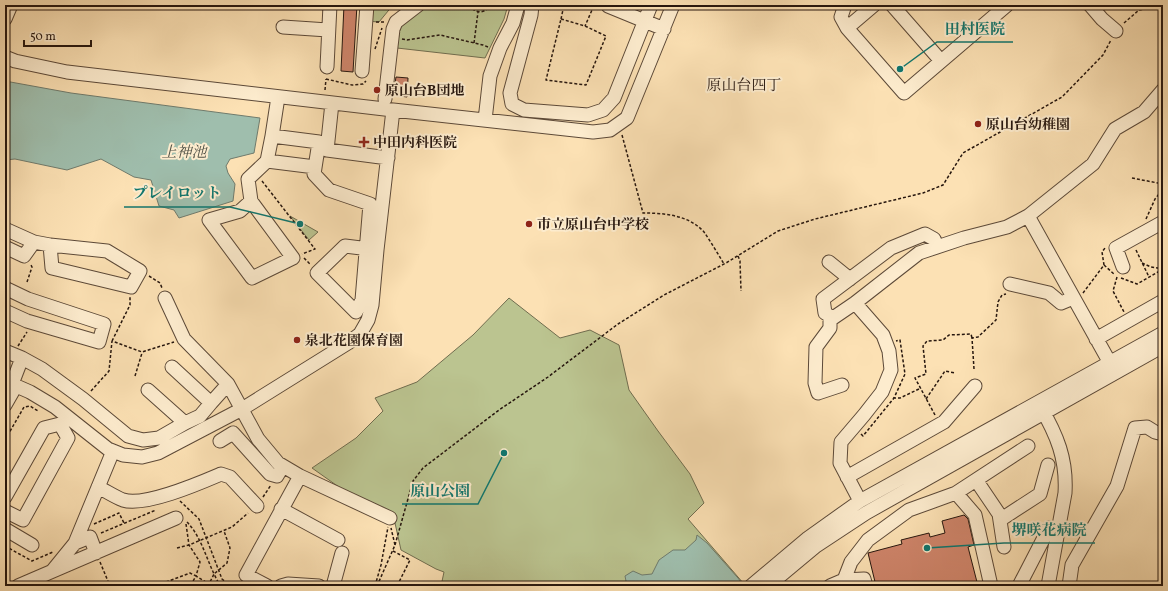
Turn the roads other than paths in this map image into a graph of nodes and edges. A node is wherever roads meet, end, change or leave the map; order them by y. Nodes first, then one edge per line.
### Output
1 (11, 5) edge
2 (330, 5) edge
3 (367, 5) edge
4 (418, 5) edge
5 (518, 5) edge
6 (532, 5) edge
7 (609, 5) edge
8 (651, 5) edge
9 (674, 5) edge
10 (845, 5) edge
11 (874, 5) edge
12 (892, 5) edge
13 (1007, 5) edge
14 (1090, 5) edge
15 (627, 9) edge
16 (5, 19) edge
17 (644, 22) junction
18 (283, 27) dead end
19 (847, 28) junction
20 (664, 29) junction
21 (328, 30) junction
22 (1116, 32) road end
23 (5, 57) edge
24 (941, 61) junction
25 (327, 67) dead end
26 (362, 71) dead end
27 (1163, 90) edge
28 (278, 97) junction
29 (385, 99) dead end
30 (332, 103) junction
31 (393, 110) junction
32 (485, 120) junction
33 (272, 136) junction
34 (388, 158) junction
35 (267, 161) junction
36 (315, 167) junction
37 (250, 201) junction
38 (1028, 216) junction
39 (1163, 222) edge
40 (5, 229) edge
41 (34, 242) junction
42 (50, 245) junction
43 (5, 247) edge
44 (937, 247) junction
45 (372, 249) junction
46 (829, 262) dead end
47 (1120, 272) road end
48 (850, 279) junction
49 (5, 288) edge
50 (1011, 289) road end
51 (165, 298) road end
52 (1074, 300) junction
53 (1163, 301) edge
54 (855, 303) junction
55 (5, 311) edge
56 (830, 316) junction
57 (1163, 333) edge
58 (1096, 339) junction
59 (1163, 346) edge
60 (13, 354) edge
61 (1110, 363) junction
62 (172, 367) dead end
63 (9, 383) edge
64 (228, 384) junction
65 (842, 385) dead end
66 (975, 386) dead end
67 (148, 390) dead end
68 (211, 403) junction
69 (238, 404) junction
70 (5, 405) edge
71 (1041, 408) junction
72 (185, 423) junction
73 (1163, 434) edge
74 (220, 441) dead end
75 (1028, 446) dead end
76 (113, 451) junction
77 (1048, 465) dead end
78 (280, 471) junction
79 (300, 476) junction
80 (847, 477) junction
81 (976, 480) junction
82 (98, 487) junction
83 (956, 493) junction
84 (5, 497) edge
85 (860, 501) junction
86 (257, 506) road end
87 (281, 509) junction
88 (5, 510) edge
89 (176, 518) dead end
90 (390, 518) road end
91 (1000, 520) junction
92 (1049, 528) dead end
93 (5, 529) edge
94 (338, 540) dead end
95 (75, 542) junction
96 (32, 545) dead end
97 (1004, 547) dead end
98 (96, 553) junction
99 (342, 553) dead end
100 (51, 572) junction
101 (845, 583) edge
102 (18, 586) edge
103 (267, 586) edge
104 (281, 586) edge
105 (319, 586) edge
106 (332, 586) edge
107 (751, 586) edge
108 (768, 586) edge
109 (830, 586) edge
110 (866, 586) edge
111 (991, 586) edge
112 (1019, 586) edge
113 (1048, 586) edge
114 (1069, 586) edge

1 - 16 street
2 - 21 street
3 - 26 street
4 - 29 street
5 - 32 street
6 - 17 street
7 - 15 street
8 - 17 street
9 - 20 street
10 - 19 street
11 - 19 street
12 - 24 street
13 - 24 street
14 - 22 street
15 - 17 street
17 - 20 street
18 - 21 street
19 - 24 street
20 - 32 street
21 - 25 street
23 - 28 street
27 - 38 street
28 - 30 street
28 - 33 street
30 - 31 street
30 - 34 street
31 - 32 street
31 - 34 street
33 - 35 street
33 - 36 street
34 - 45 street
35 - 36 street
35 - 37 street
36 - 45 street
37 - 37 street
38 - 44 street
38 - 52 street
39 - 47 street
40 - 41 street
41 - 42 street
41 - 43 street
42 - 42 street
44 - 48 street
44 - 54 street
45 - 45 street
45 - 69 street
46 - 48 street
48 - 56 street
49 - 55 street
50 - 52 street
51 - 64 street
52 - 58 street
53 - 58 street
54 - 56 street
54 - 80 street
56 - 65 street
57 - 61 street
58 - 61 street
59 - 71 street
60 - 63 street
60 - 72 street
61 - 71 street
62 - 68 street
63 - 70 street
63 - 76 street
64 - 68 street
64 - 69 street
66 - 80 street
67 - 72 street
68 - 72 street
69 - 76 street
69 - 78 street
71 - 85 street
71 - 108 street
71 - 113 street
73 - 114 street
74 - 78 street
75 - 81 street
76 - 82 street
77 - 91 street
78 - 79 street
79 - 87 street
79 - 90 street
80 - 85 street
81 - 83 street
81 - 91 street
82 - 86 street
82 - 95 street
83 - 101 street
83 - 111 street
84 - 88 street
85 - 107 street
87 - 94 street
87 - 103 street
89 - 98 street
91 - 97 street
92 - 112 street
93 - 96 street
95 - 98 street
95 - 100 street
98 - 100 street
99 - 106 street
100 - 102 street
101 - 109 street
101 - 110 street
104 - 105 street

